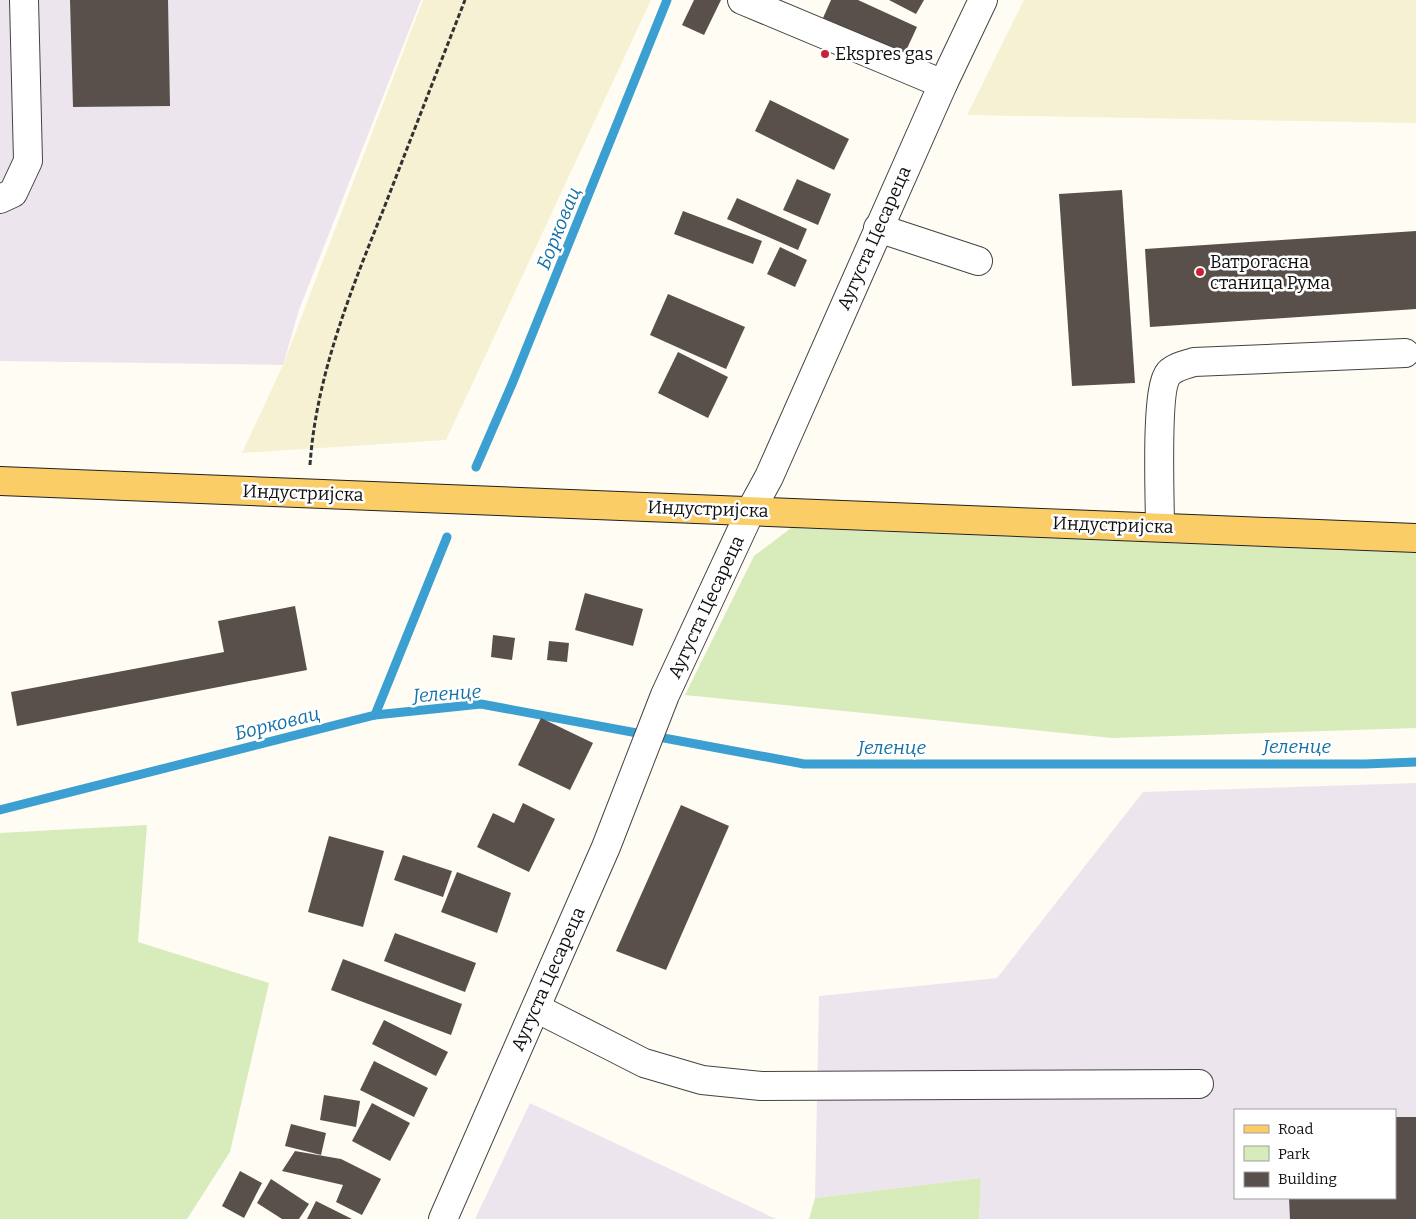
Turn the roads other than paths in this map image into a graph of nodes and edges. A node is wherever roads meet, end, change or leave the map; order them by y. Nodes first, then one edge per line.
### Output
1 (24, 0) edge
2 (742, 0) edge
3 (983, 0) edge
4 (943, 84) junction
5 (0, 200) edge
6 (878, 228) junction
7 (978, 261) dead end
8 (1405, 353) dead end
9 (0, 481) edge
10 (751, 510) junction
11 (1160, 527) junction
12 (1416, 538) edge
13 (536, 1008) junction
14 (1199, 1084) dead end
15 (442, 1219) edge

1 - 5 street
2 - 4 street
3 - 4 street, Аугуста Цесареца
4 - 6 street, Аугуста Цесареца
6 - 7 street
6 - 10 street, Аугуста Цесареца
8 - 11 street
9 - 10 main road, Индустријска
10 - 11 main road, Индустријска
10 - 13 street, Аугуста Цесареца
11 - 12 main road, Индустријска
13 - 14 street
13 - 15 street, Аугуста Цесареца

